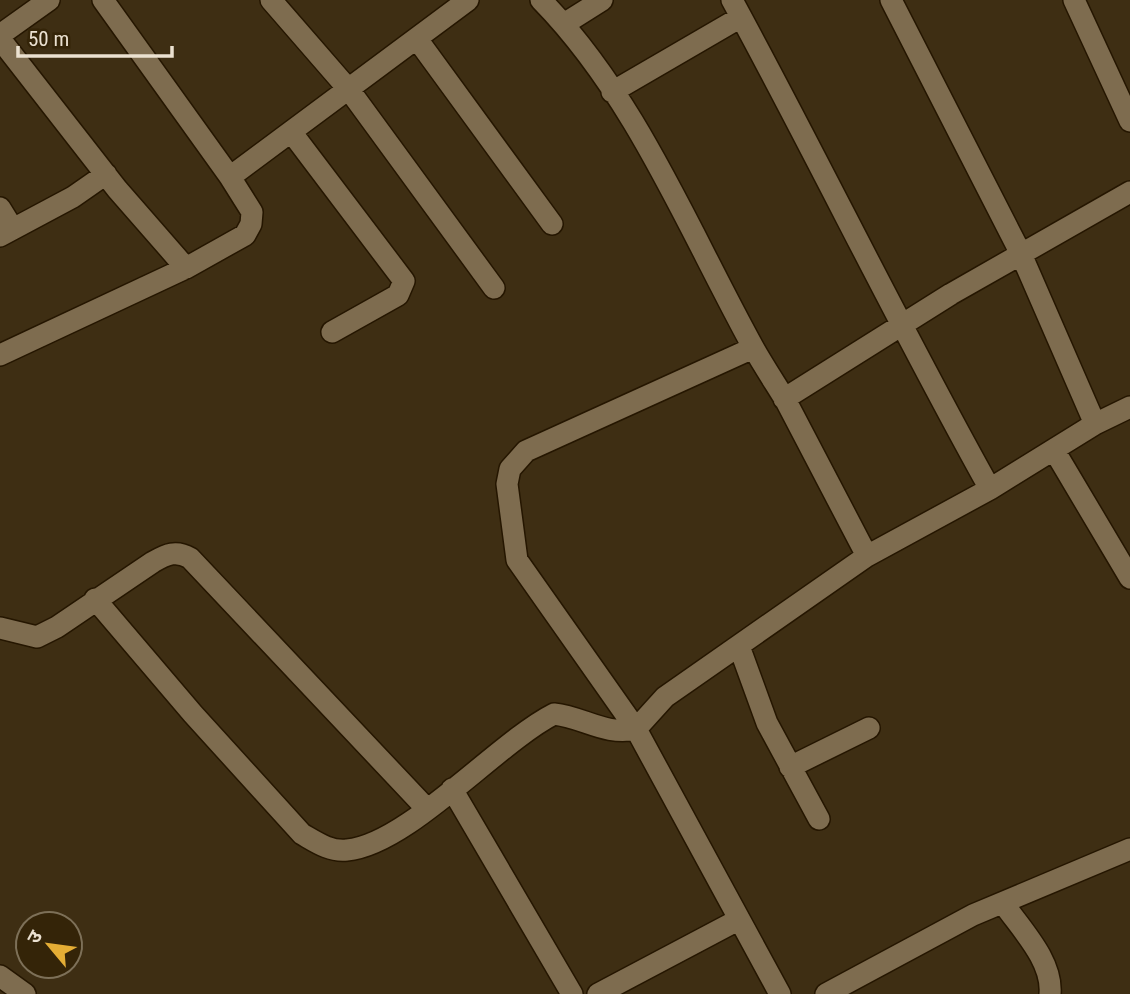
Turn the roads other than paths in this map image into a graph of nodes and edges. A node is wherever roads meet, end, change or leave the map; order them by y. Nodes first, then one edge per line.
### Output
1 (48, 0) edge
2 (103, 0) edge
3 (271, 0) edge
4 (468, 0) edge
5 (541, 0) edge
6 (602, 0) edge
7 (891, 0) edge
8 (1074, 0) edge
9 (737, 8) edge
10 (564, 24) junction
11 (0, 37) edge
12 (416, 39) junction
13 (350, 91) junction
14 (612, 92) junction
15 (1130, 121) edge
16 (292, 133) junction
17 (106, 174) junction
18 (230, 177) junction
19 (1130, 192) edge
20 (0, 208) edge
21 (552, 224) dead end
22 (7, 232) edge
23 (1021, 254) junction
24 (186, 268) junction
25 (494, 288) dead end
26 (902, 325) junction
27 (331, 332) dead end
28 (753, 348) junction
29 (0, 355) edge
30 (784, 399) junction
31 (1130, 407) edge
32 (1095, 424) junction
33 (1054, 450) junction
34 (990, 489) junction
35 (867, 556) junction
36 (1130, 578) edge
37 (95, 599) junction
38 (0, 628) edge
39 (739, 646) junction
40 (869, 727) dead end
41 (636, 729) junction
42 (790, 767) junction
43 (452, 789) junction
44 (426, 808) junction
45 (819, 819) dead end
46 (1130, 849) edge
47 (1003, 903) junction
48 (738, 920) junction
49 (0, 976) edge
50 (25, 994) edge
51 (572, 994) edge
52 (597, 994) edge
53 (780, 994) edge
54 (826, 994) edge
55 (1050, 994) edge

1 - 11 street
2 - 18 street
3 - 13 street
4 - 12 street
5 - 10 street
6 - 10 street
7 - 23 street
8 - 15 street
9 - 14 street
9 - 26 street
10 - 14 street
11 - 17 street
12 - 13 street
12 - 21 street
13 - 16 street
13 - 25 street
14 - 28 street
16 - 18 street
16 - 27 street
17 - 22 street
17 - 24 street
18 - 24 street
19 - 23 street
20 - 22 street
23 - 26 street
23 - 32 street
24 - 29 street
26 - 30 street
26 - 34 street
28 - 30 street
28 - 41 street
30 - 35 street
31 - 32 street
32 - 33 street
33 - 34 street
33 - 36 street
34 - 35 street
35 - 39 street
37 - 38 street
37 - 44 street
37 - 44 street
39 - 41 street
39 - 42 street
40 - 42 street
41 - 43 street
41 - 48 street
42 - 45 street
43 - 44 street
43 - 51 street
46 - 47 street
47 - 54 street
47 - 55 street
48 - 52 street
48 - 53 street
49 - 50 street

